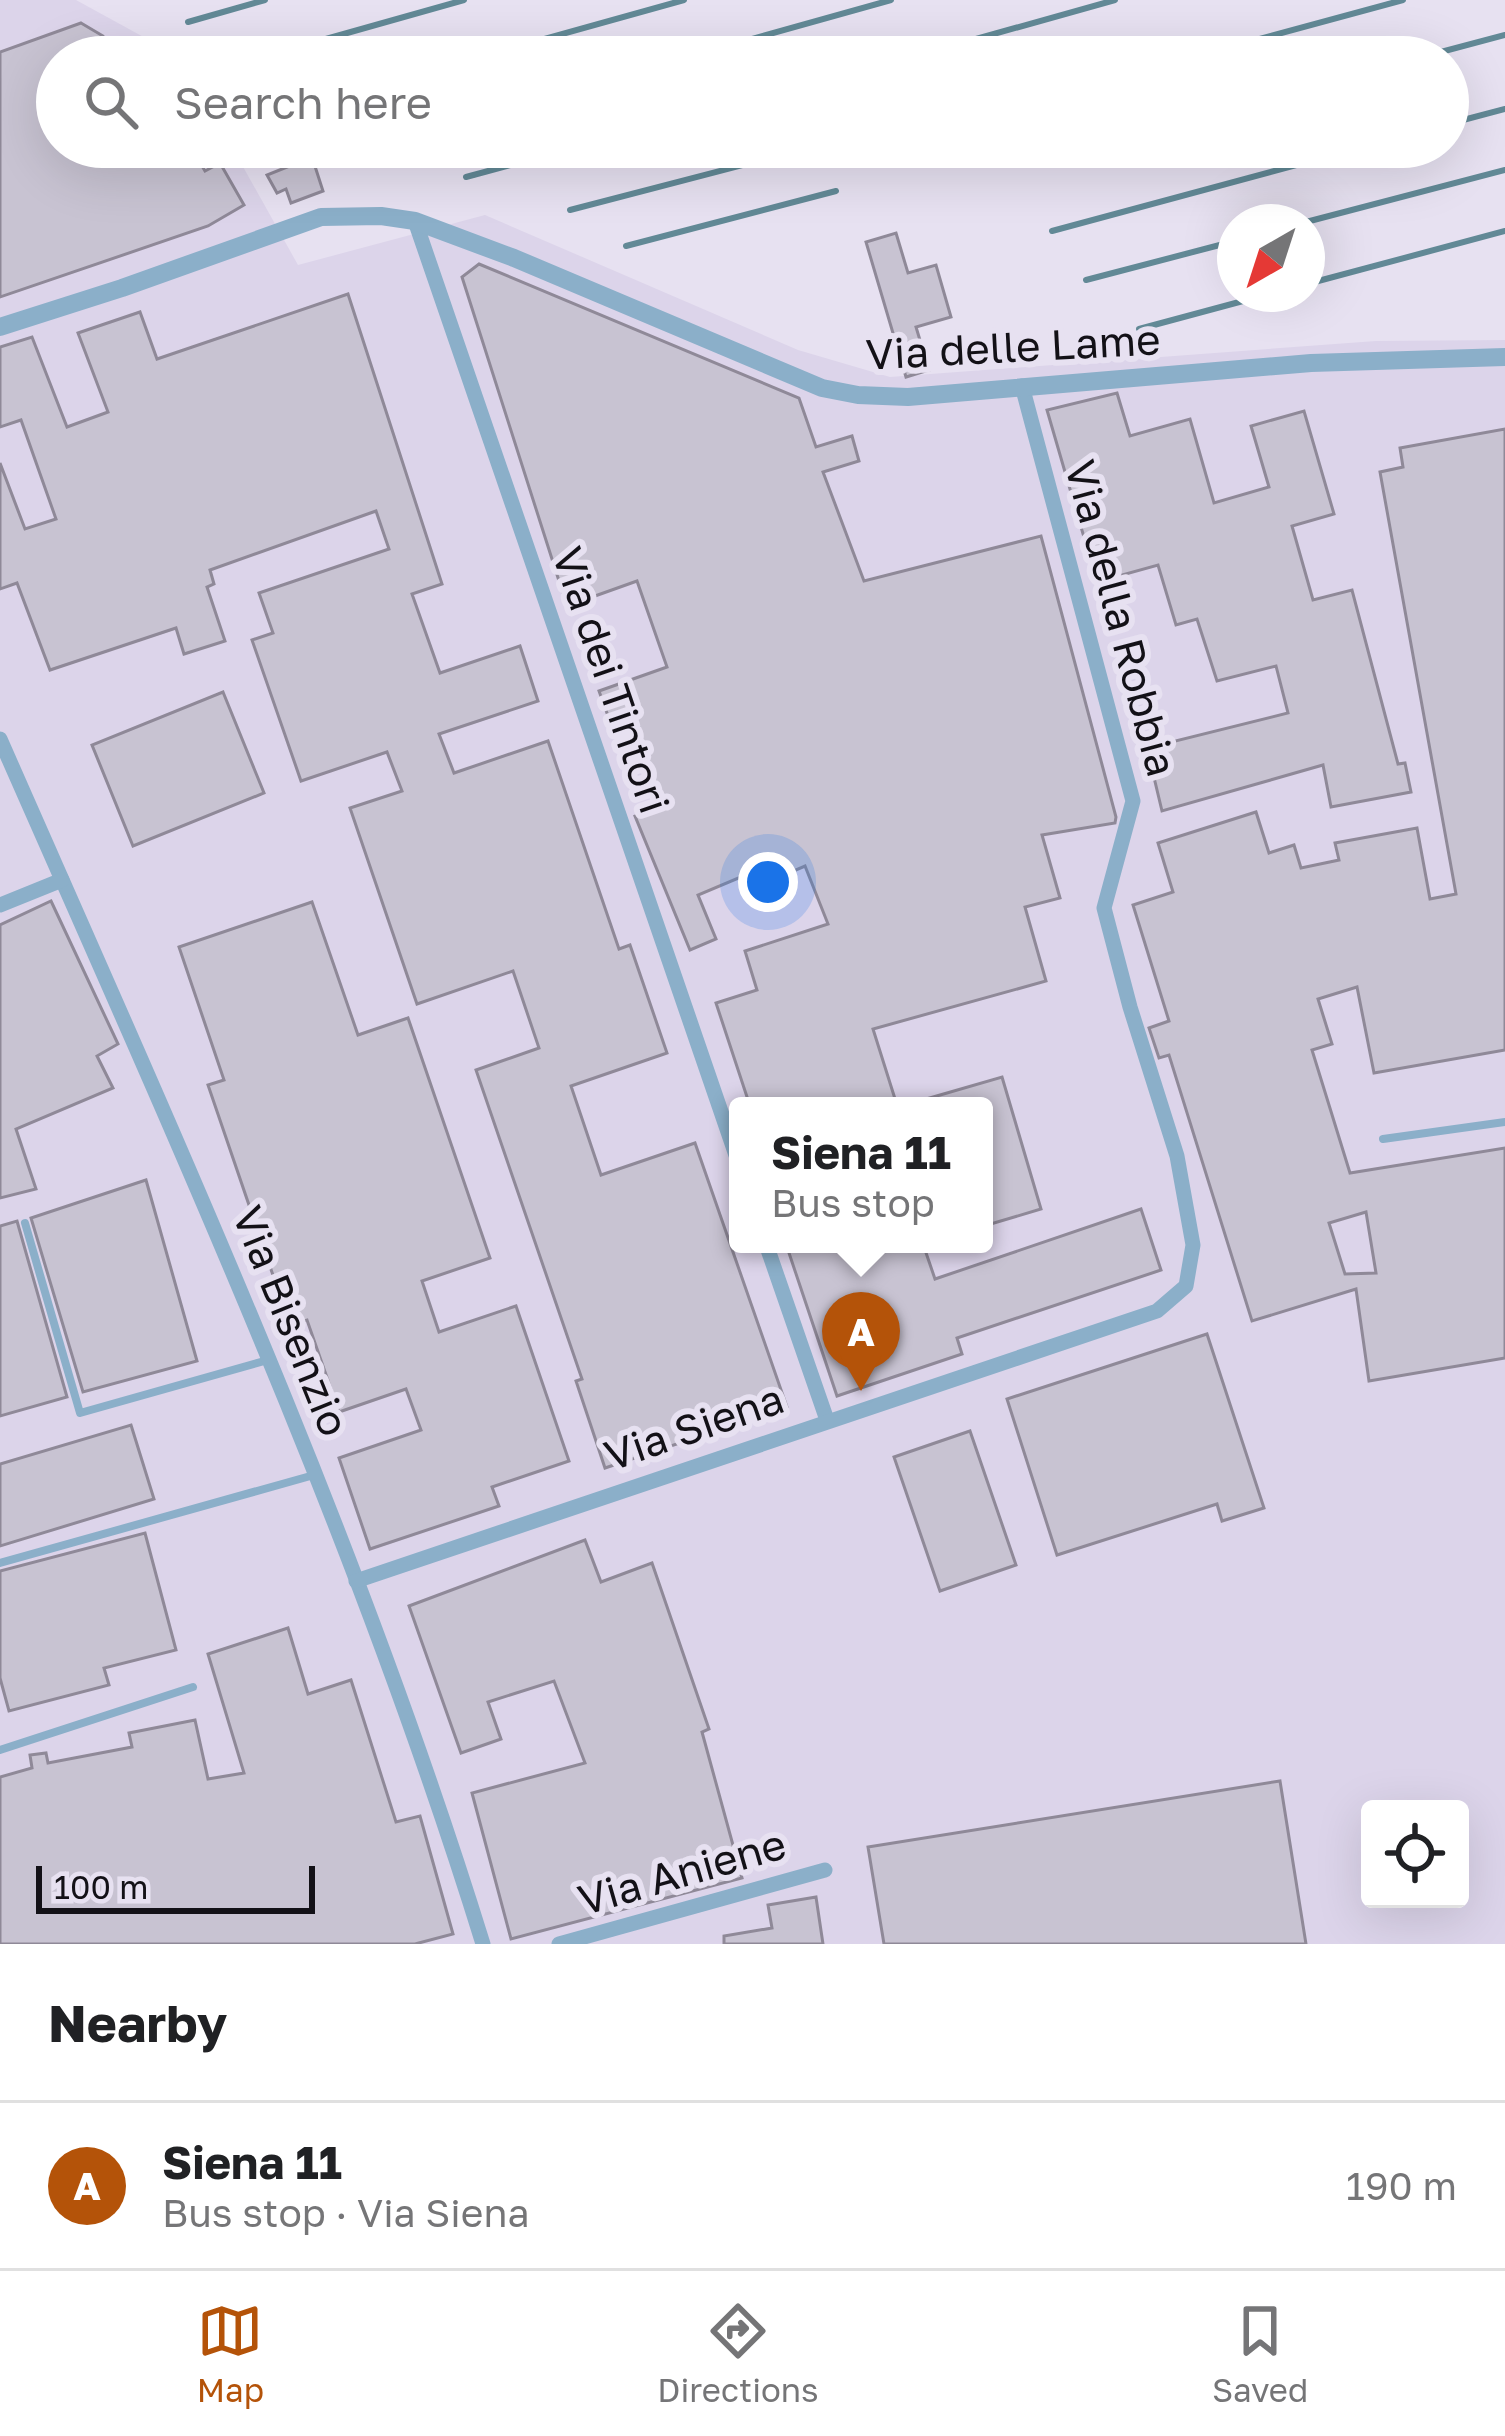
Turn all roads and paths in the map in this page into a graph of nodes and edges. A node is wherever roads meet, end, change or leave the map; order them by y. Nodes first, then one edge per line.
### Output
1 (415, 221) junction
2 (0, 327) edge
3 (1505, 356) edge
4 (1022, 386) junction
5 (0, 739) edge
6 (62, 880) junction
7 (0, 905) edge
8 (1505, 1122) edge
9 (729, 1135) edge
10 (1383, 1139) dead end
11 (25, 1223) dead end
12 (769, 1253) edge
13 (1186, 1286) joint
14 (269, 1359) junction
15 (827, 1420) junction
16 (315, 1474) junction
17 (0, 1564) edge
18 (356, 1581) junction
19 (193, 1687) dead end
20 (0, 1750) edge
21 (825, 1870) dead end
22 (483, 1944) edge
23 (560, 1944) edge

1 - 2 street, Via delle Lame
1 - 4 street, Via delle Lame
1 - 9 street, Via dei Tintori
3 - 4 street, Via delle Lame
4 - 13 street, Via della Robbia
5 - 6 street, Via Bisenzio
6 - 7 street
6 - 14 street, Via Bisenzio
8 - 10 lane
11 - 14 lane
12 - 15 street
13 - 15 street, Via Siena
14 - 16 street, Via Bisenzio
15 - 18 street, Via Siena
16 - 17 lane
16 - 18 street, Via Bisenzio
18 - 22 street, Via Bisenzio
19 - 20 lane
21 - 23 street, Via Aniene

